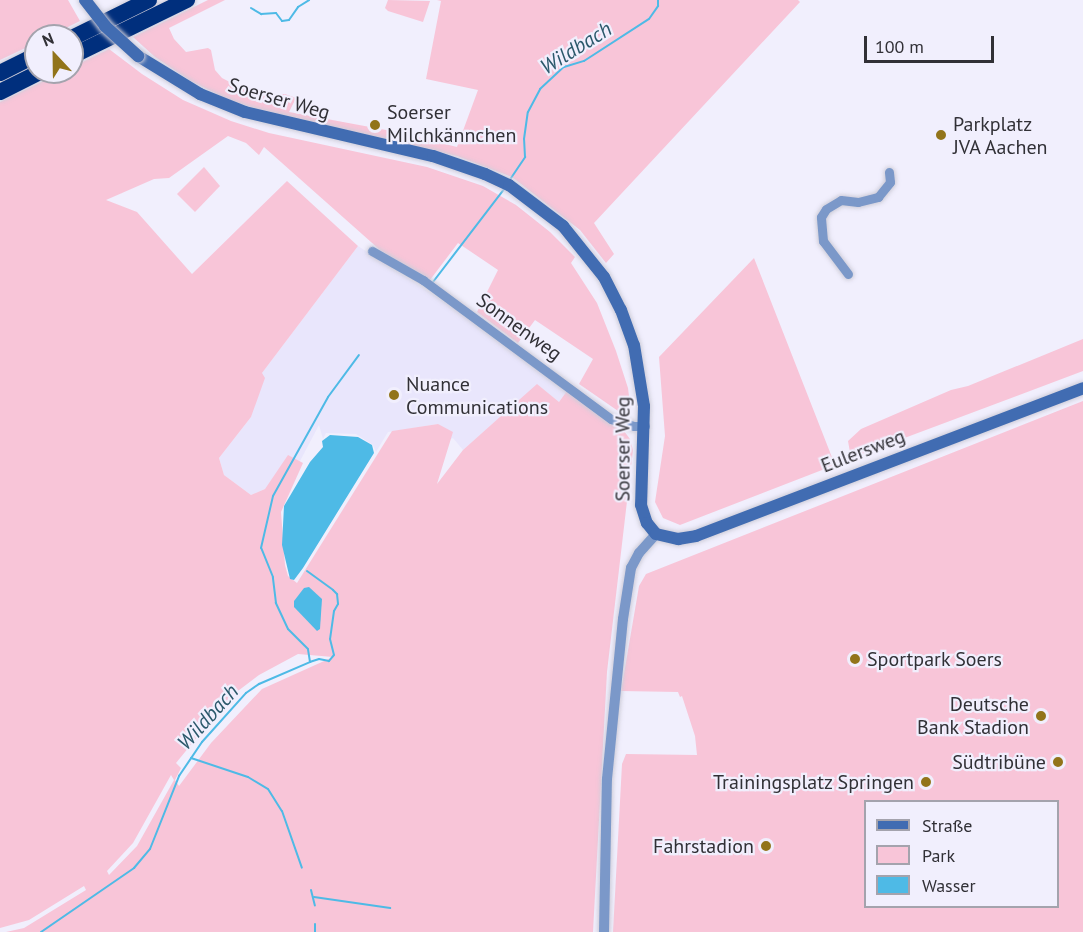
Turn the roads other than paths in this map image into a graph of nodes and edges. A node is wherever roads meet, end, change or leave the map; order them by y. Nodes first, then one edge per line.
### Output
1 (85, 0) edge
2 (149, 0) edge
3 (187, 0) edge
4 (84, 32) edge
5 (84, 50) edge
6 (24, 61) edge
7 (0, 73) edge
8 (24, 80) edge
9 (0, 92) edge
10 (889, 172) dead end
11 (372, 251) dead end
12 (848, 274) dead end
13 (1083, 388) edge
14 (645, 426) junction
15 (657, 534) junction
16 (604, 932) edge

1 - 14 main road, Soerser Weg, bridge
2 - 4 highway
3 - 5 highway
6 - 7 highway
8 - 9 highway
10 - 12 street
11 - 14 street, Sonnenweg
13 - 15 main road, Eulersweg
14 - 15 main road, Soerser Weg
15 - 16 street

